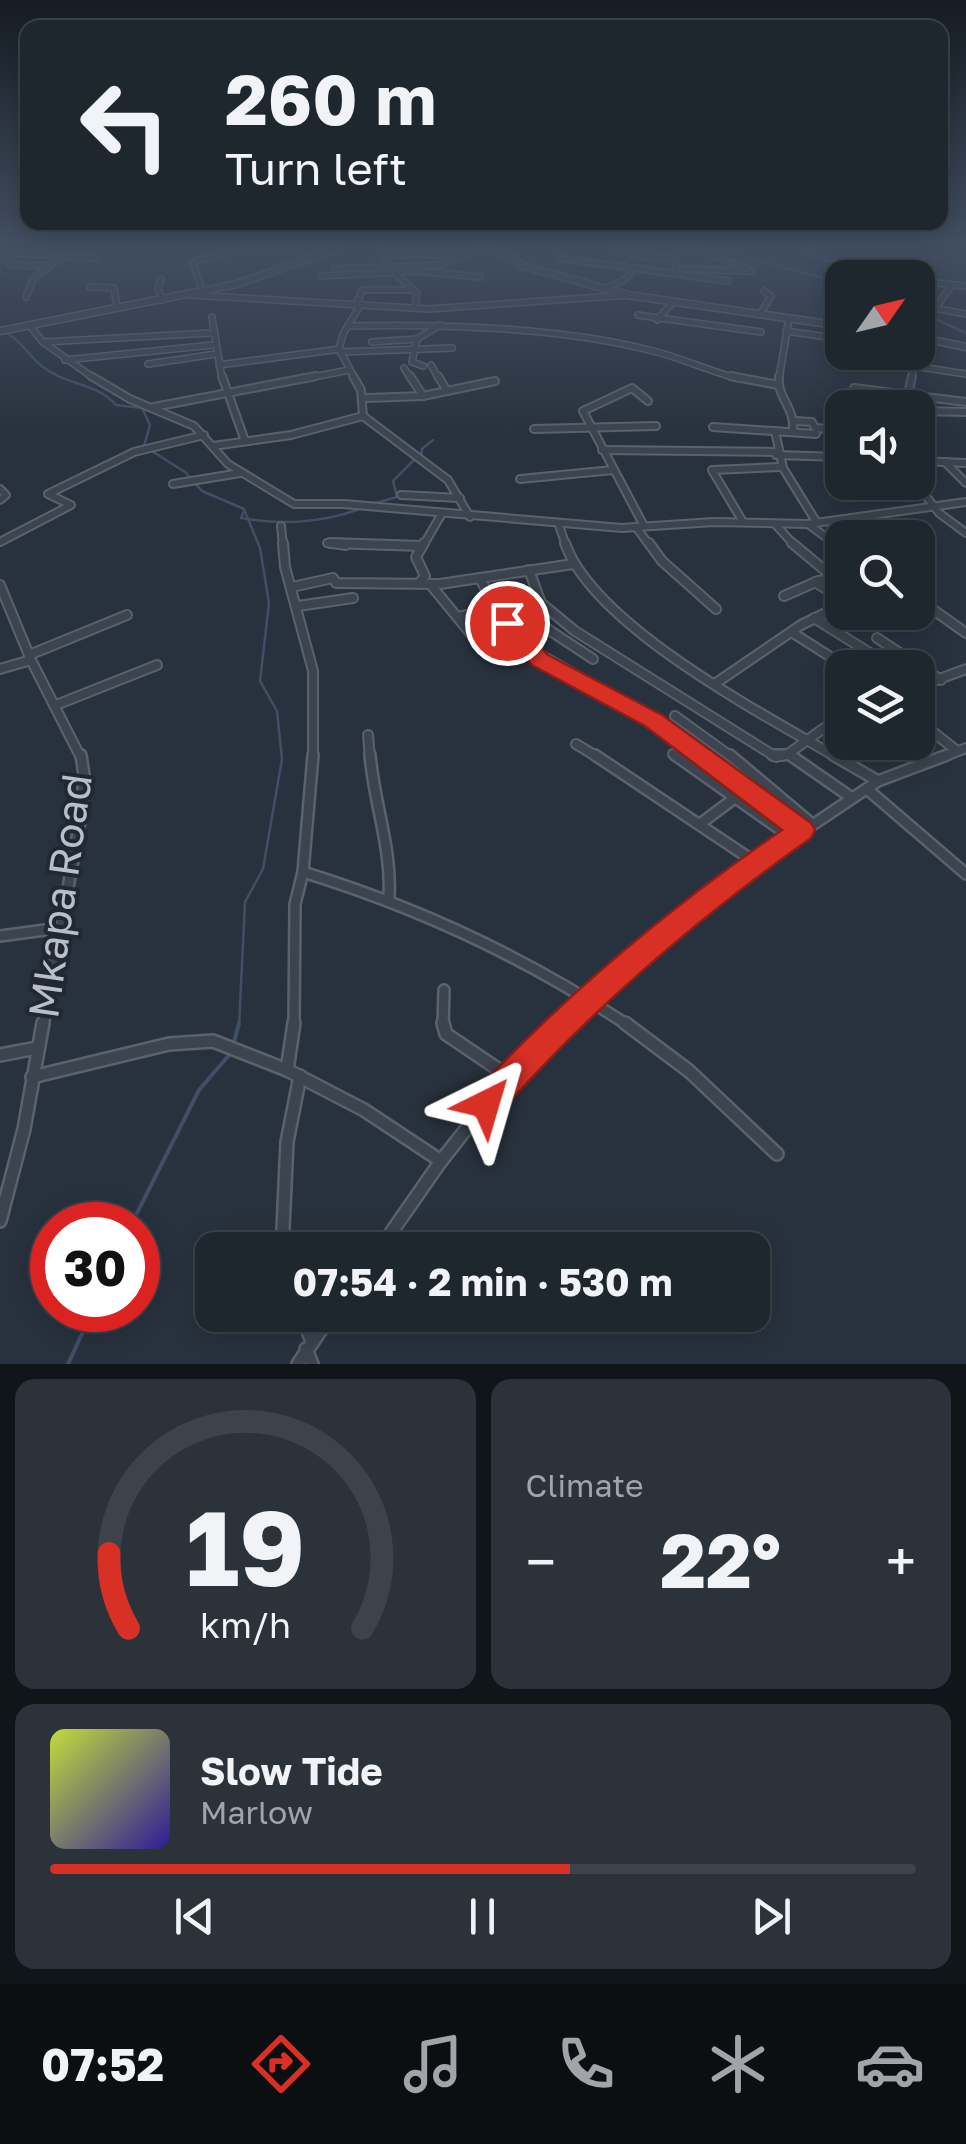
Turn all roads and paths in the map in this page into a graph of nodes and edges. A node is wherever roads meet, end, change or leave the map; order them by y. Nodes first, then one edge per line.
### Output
1 (109, 310) edge
2 (356, 310) edge
3 (421, 310) edge
4 (666, 310) edge
5 (734, 310) edge
6 (762, 310) edge
7 (760, 313) junction
8 (638, 316) dead end
9 (212, 317) dead end
10 (789, 318) junction
11 (657, 320) junction
12 (825, 323) edge
13 (439, 325) junction
14 (30, 326) junction
15 (348, 326) junction
16 (4, 330) edge
17 (786, 331) junction
18 (761, 332) dead end
19 (212, 333) junction
20 (825, 337) edge
21 (417, 339) junction
22 (935, 339) edge
23 (43, 342) junction
24 (372, 342) dead end
25 (213, 345) junction
26 (966, 347) edge
27 (452, 348) dead end
28 (340, 350) junction
29 (415, 350) junction
30 (216, 354) junction
31 (65, 360) junction
32 (148, 364) dead end
33 (219, 365) junction
34 (431, 365) dead end
35 (423, 366) dead end
36 (404, 368) dead end
37 (935, 369) edge
38 (349, 370) junction
39 (966, 374) edge
40 (496, 381) dead end
41 (778, 385) junction
42 (854, 388) dead end
43 (866, 390) edge
44 (447, 391) junction
45 (225, 395) junction
46 (423, 396) junction
47 (367, 398) junction
48 (935, 399) edge
49 (648, 401) dead end
50 (966, 402) edge
51 (150, 408) junction
52 (935, 411) edge
53 (966, 412) edge
54 (364, 416) junction
55 (796, 421) junction
56 (592, 426) junction
57 (656, 426) dead end
58 (713, 428) dead end
59 (825, 429) edge
60 (534, 430) dead end
61 (775, 431) junction
62 (793, 432) junction
63 (816, 434) dead end
64 (204, 435) junction
65 (245, 441) junction
66 (213, 446) junction
67 (602, 450) junction
68 (775, 454) junction
69 (825, 457) edge
70 (935, 461) edge
71 (945, 462) junction
72 (966, 463) edge
73 (780, 467) junction
74 (613, 470) junction
75 (240, 473) junction
76 (520, 479) dead end
77 (966, 483) edge
78 (173, 484) dead end
79 (0, 489) edge
80 (401, 495) dead end
81 (460, 498) junction
82 (0, 500) edge
83 (928, 500) edge
84 (966, 502) edge
85 (934, 508) junction
86 (441, 514) junction
87 (470, 517) junction
88 (743, 522) junction
89 (559, 524) junction
90 (774, 524) junction
91 (812, 524) junction
92 (280, 526) dead end
93 (640, 526) junction
94 (966, 533) edge
95 (825, 535) edge
96 (0, 542) edge
97 (327, 542) dead end
98 (422, 546) junction
99 (573, 564) junction
100 (825, 567) edge
101 (529, 570) junction
102 (480, 578) junction
103 (825, 580) edge
104 (816, 582) junction
105 (425, 583) junction
106 (0, 586) edge
107 (292, 587) junction
108 (825, 589) edge
109 (784, 596) dead end
110 (353, 598) dead end
111 (540, 600) junction
112 (519, 604) junction
113 (298, 606) junction
114 (497, 608) junction
115 (716, 609) dead end
116 (935, 611) edge
117 (825, 612) edge
118 (128, 615) dead end
119 (458, 617) junction
120 (814, 618) junction
121 (966, 632) edge
122 (793, 633) junction
123 (876, 638) dead end
124 (480, 645) dead end
125 (865, 650) edge
126 (825, 653) edge
127 (30, 657) junction
128 (593, 658) dead end
129 (156, 665) dead end
130 (0, 669) edge
131 (966, 669) edge
132 (941, 680) junction
133 (935, 681) edge
134 (716, 683) junction
135 (56, 705) junction
136 (675, 716) dead end
137 (825, 727) edge
138 (935, 732) edge
139 (368, 735) dead end
140 (807, 738) junction
141 (576, 744) dead end
142 (962, 750) edge
143 (674, 754) dead end
144 (788, 754) junction
145 (878, 781) junction
146 (867, 788) junction
147 (736, 797) junction
148 (852, 798) junction
149 (700, 824) junction
150 (812, 824) junction
151 (796, 834) junction
152 (754, 862) junction
153 (302, 872) junction
154 (966, 874) edge
155 (389, 898) junction
156 (60, 928) junction
157 (0, 936) edge
158 (444, 990) dead end
159 (594, 1002) junction
160 (37, 1048) junction
161 (0, 1054) edge
162 (287, 1070) junction
163 (300, 1076) junction
164 (508, 1076) junction
165 (32, 1077) junction
166 (777, 1154) dead end
167 (441, 1161) junction
168 (3, 1199) edge
169 (0, 1221) edge
170 (283, 1232) edge
171 (392, 1232) edge
172 (306, 1332) edge
173 (319, 1332) edge
174 (309, 1345) junction
175 (298, 1364) edge
176 (312, 1364) edge

1 - 14 street
2 - 15 street
3 - 13 street
4 - 11 street
5 - 7 street
6 - 7 street
7 - 10 street
8 - 11 street
9 - 19 street
10 - 12 street
10 - 17 street
11 - 18 street
13 - 15 street
13 - 21 street
13 - 41 street
14 - 16 street
14 - 23 street
15 - 28 street
17 - 20 street
17 - 41 street
19 - 23 street
19 - 25 street
21 - 24 street
21 - 29 street
22 - 26 street
23 - 31 street
25 - 30 street
25 - 31 street
27 - 29 street
28 - 29 street
28 - 33 street
28 - 38 street
29 - 35 street
30 - 32 street
30 - 33 street
31 - 51 street
33 - 45 street
34 - 44 street
36 - 46 street
37 - 39 street
38 - 45 street
38 - 47 street
40 - 44 street
41 - 55 street
42 - 43 street
44 - 46 street
45 - 51 street
45 - 65 street
46 - 47 street
47 - 54 street
48 - 50 street
49 - 56 street
51 - 64 street
52 - 53 street
54 - 65 street
54 - 81 street
55 - 59 street
55 - 62 street
56 - 57 street
56 - 60 street
56 - 67 street
58 - 61 street
61 - 62 street
61 - 68 street
62 - 63 street
64 - 66 street
64 - 96 street
65 - 66 street
66 - 75 street
67 - 68 street
67 - 74 street
68 - 69 street
68 - 73 street
70 - 71 street
71 - 72 street
71 - 77 street
73 - 88 street
73 - 91 street
74 - 76 street
74 - 93 street
75 - 78 street
75 - 86 street
79 - 82 street
80 - 81 street
81 - 87 street
83 - 85 street
84 - 85 street
85 - 91 street
85 - 94 street
86 - 87 street
86 - 98 street
87 - 89 street
88 - 90 street
88 - 93 street
89 - 93 street
89 - 99 street
90 - 91 street
90 - 100 street
91 - 95 street
92 - 107 street
93 - 115 street
97 - 98 street
98 - 105 street
99 - 101 street
99 - 134 street
101 - 102 street
101 - 111 street
102 - 105 street
102 - 114 street
103 - 104 street
104 - 108 street
104 - 109 street
105 - 107 street
105 - 119 street
106 - 127 street, Mkapa Road
107 - 113 street
110 - 113 street
111 - 112 street
111 - 144 street
112 - 114 street
112 - 128 street
113 - 153 street
114 - 119 street
114 - 151 street
116 - 121 street
117 - 120 street
118 - 127 street
119 - 124 street
120 - 122 street
120 - 125 street
122 - 126 street
122 - 134 street
123 - 132 street
127 - 130 street
127 - 135 street, Mkapa Road
129 - 135 street
131 - 132 street
132 - 133 street
134 - 140 street
135 - 156 street, Mkapa Road
136 - 150 street
137 - 140 street
138 - 142 street
139 - 155 street
140 - 144 street
140 - 145 street
141 - 149 street
142 - 145 street
143 - 147 street
144 - 148 street
145 - 146 street
146 - 148 street
146 - 154 street
147 - 149 street
147 - 151 street
148 - 150 street
149 - 152 street
150 - 151 street
151 - 152 street
152 - 159 street
153 - 155 street
153 - 162 street
155 - 159 street
156 - 157 street
156 - 160 street, Mkapa Road
158 - 164 street
159 - 164 street
159 - 166 street
160 - 161 street
160 - 165 street, Mkapa Road
162 - 163 street
162 - 165 street
163 - 167 street
163 - 170 street
164 - 167 street
165 - 168 street, Mkapa Road
167 - 171 street
168 - 169 street, Mkapa Road
172 - 174 street
173 - 174 street
174 - 175 street
174 - 176 street

